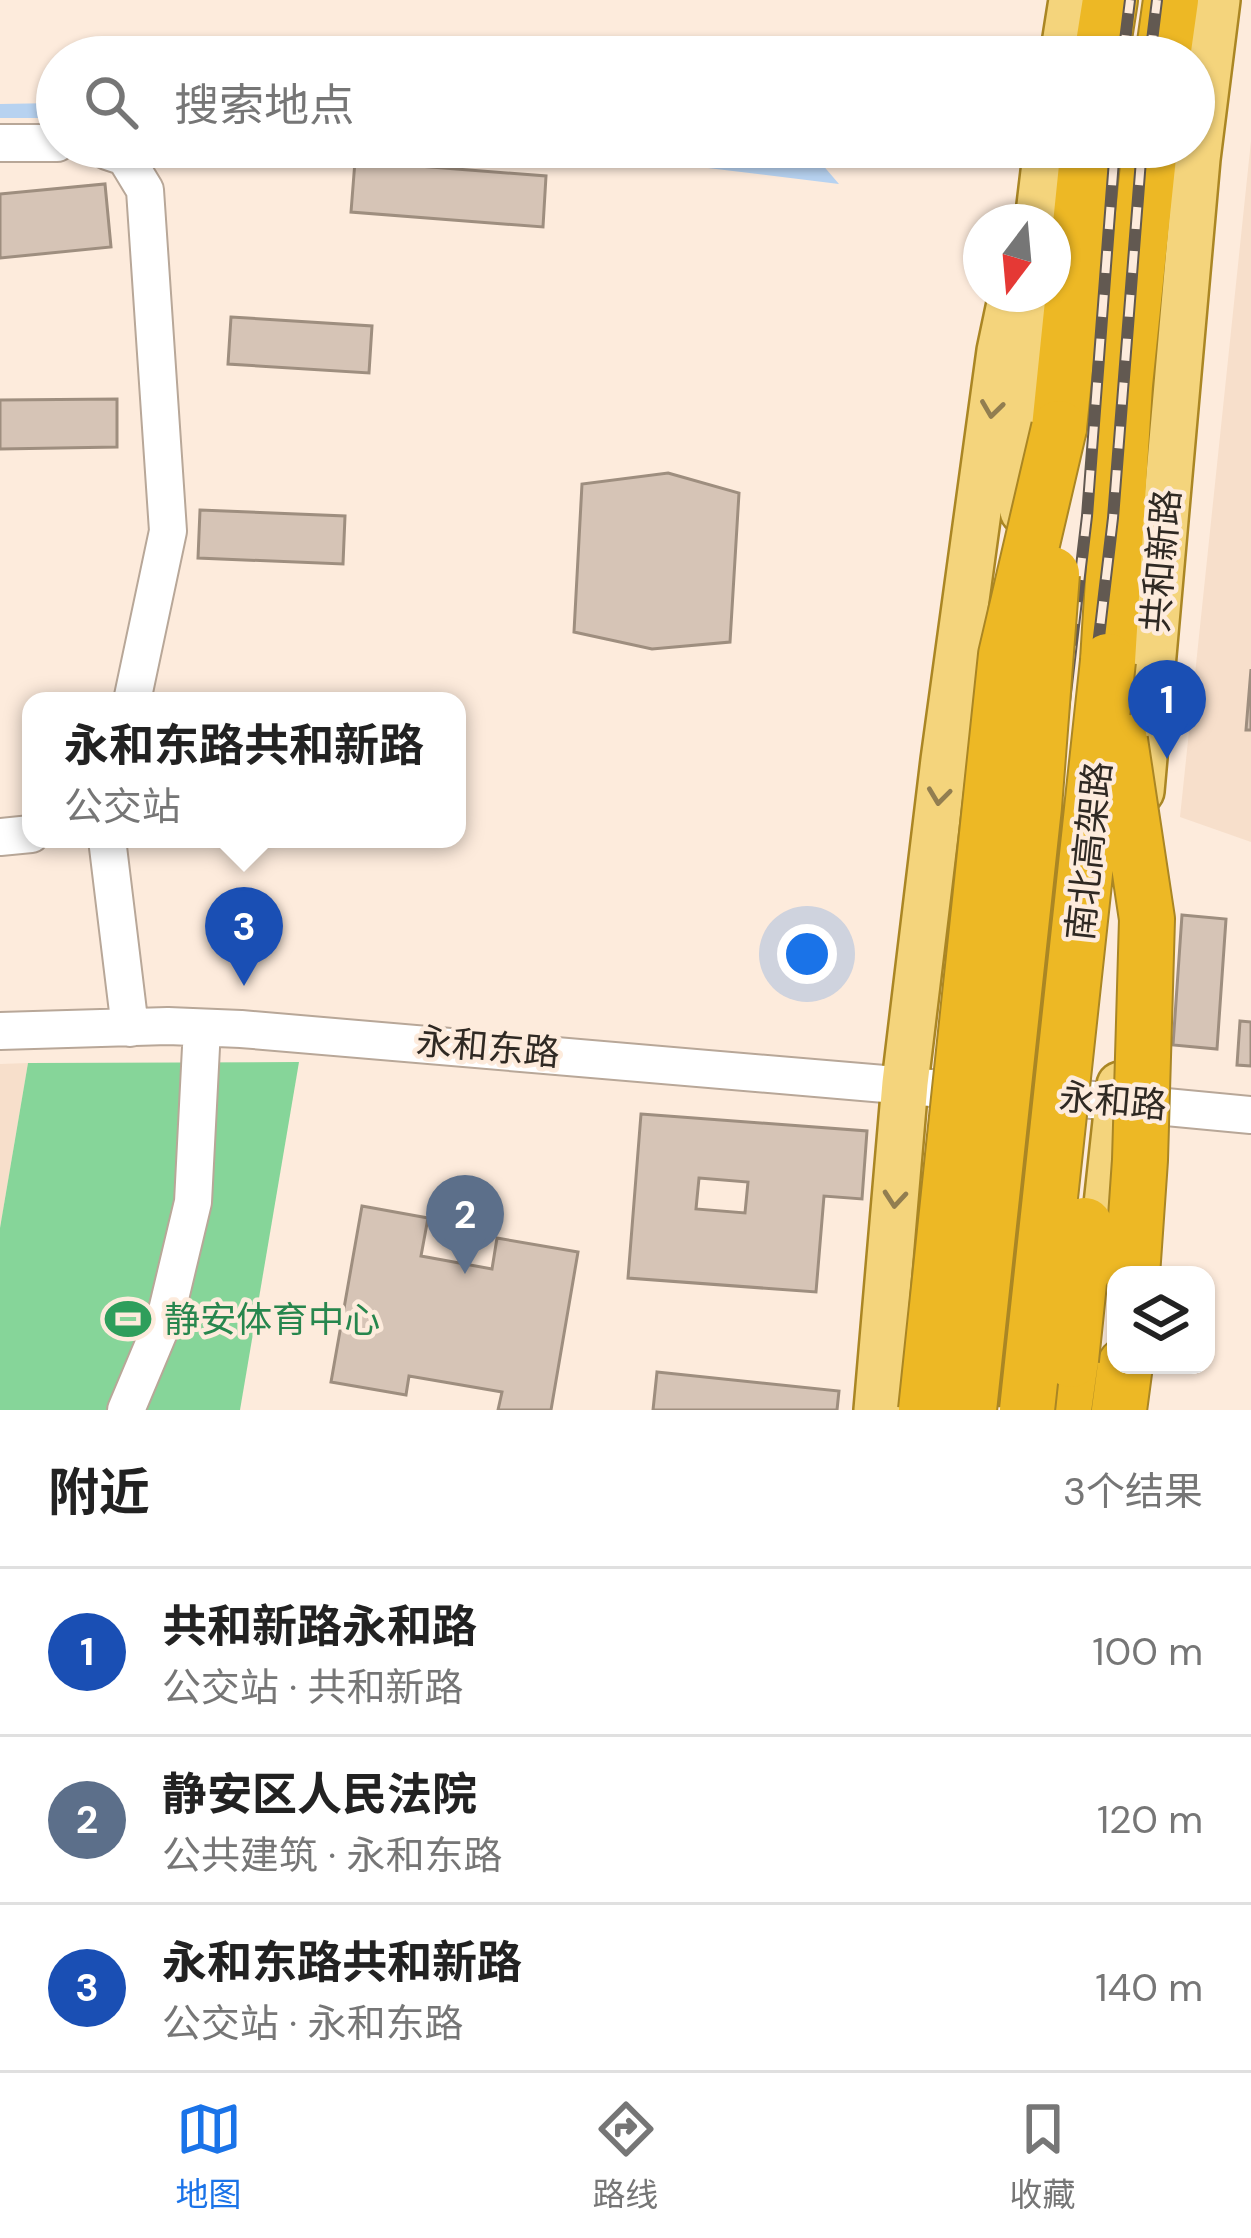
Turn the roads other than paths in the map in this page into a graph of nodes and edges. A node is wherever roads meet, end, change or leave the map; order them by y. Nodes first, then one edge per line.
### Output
1 (1072, 0) edge
2 (1110, 0) edge
3 (1172, 0) edge
4 (1192, 0) edge
5 (1217, 0) edge
6 (1066, 36) edge
7 (1104, 36) edge
8 (1166, 36) edge
9 (1186, 36) edge
10 (1212, 36) edge
11 (36, 142) edge
12 (0, 143) edge
13 (132, 168) edge
14 (1051, 168) edge
15 (1054, 168) edge
16 (1060, 168) edge
17 (1148, 168) edge
18 (1168, 168) edge
19 (1196, 168) edge
20 (1035, 204) edge
21 (1043, 204) edge
22 (1009, 312) edge
23 (1031, 312) edge
24 (1059, 428) junction
25 (1108, 661) junction
26 (134, 692) edge
27 (108, 848) edge
28 (1089, 856) junction
29 (130, 1028) junction
30 (202, 1028) junction
31 (0, 1031) edge
32 (905, 1083) junction
33 (974, 1091) junction
34 (1097, 1099) junction
35 (1251, 1114) edge
36 (1133, 1266) edge
37 (1124, 1374) edge
38 (126, 1410) edge
39 (877, 1410) edge
40 (926, 1410) edge
41 (937, 1410) edge
42 (969, 1410) edge
43 (1027, 1410) edge
44 (1038, 1410) edge
45 (1064, 1410) edge
46 (1084, 1410) edge
47 (1120, 1410) edge

1 - 6 main road
2 - 7 highway
3 - 8 highway
4 - 9 main road
5 - 10 main road, 共和新路
11 - 12 street
13 - 26 street
14 - 20 main road
15 - 21 main road
16 - 24 highway, 南北高架路
17 - 25 highway, 南北高架路
18 - 34 main road, 共和新路
19 - 34 main road, 共和新路
22 -> 32 main road
23 - 33 main road
24 - 40 highway, bridge
24 - 42 highway, 南北高架路, bridge
25 - 28 highway, 南北高架路, bridge
25 - 36 highway, bridge
27 - 29 street
28 - 43 highway, 南北高架路, bridge
28 - 45 highway, bridge
29 - 30 street, 永和东路
29 - 31 street, 永和东路
30 - 32 street, 永和东路
30 - 38 street
32 - 33 street, 永和东路
32 -> 39 main road
33 - 34 street, 永和路
33 - 41 main road
34 - 35 street, 永和路
34 - 44 main road, 共和新路
34 - 46 main road, 共和新路
37 - 47 highway

